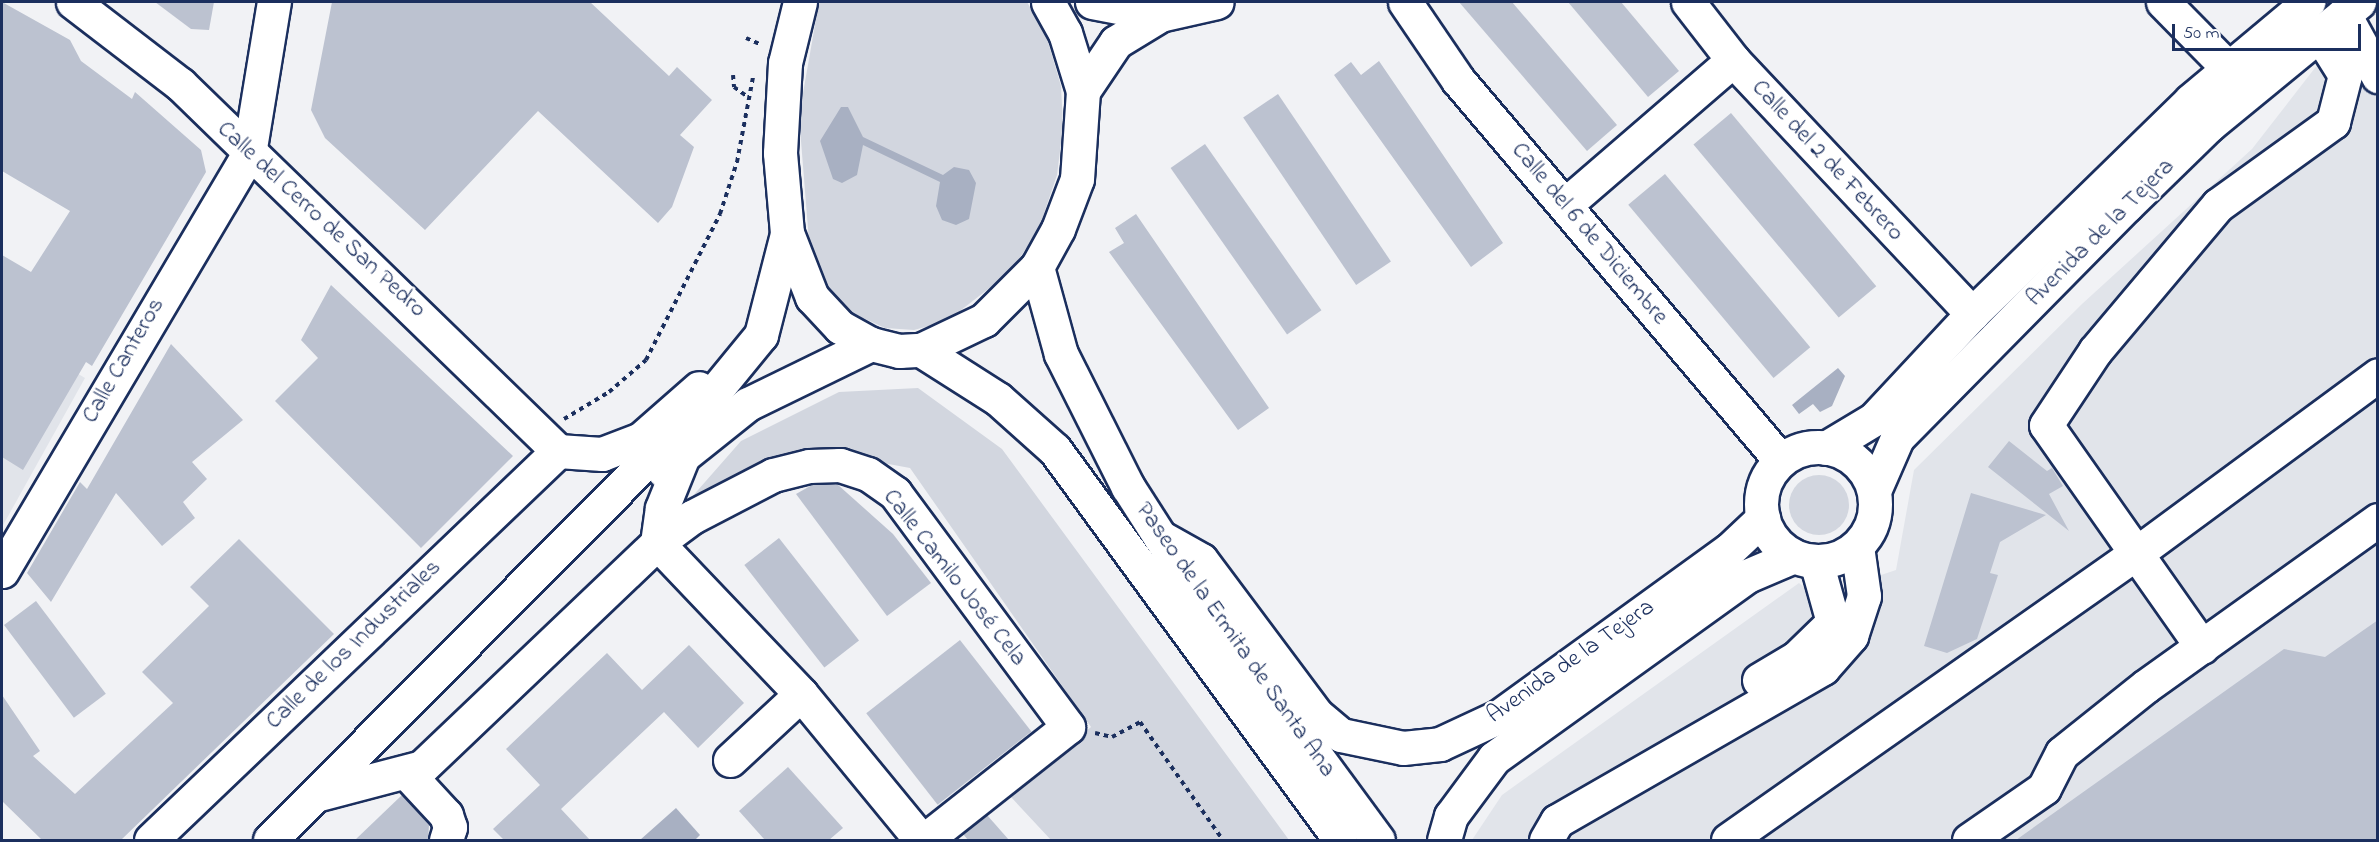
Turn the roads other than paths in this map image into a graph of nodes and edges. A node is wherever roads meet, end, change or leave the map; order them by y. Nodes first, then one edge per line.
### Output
1 (73, 2) edge
2 (274, 2) edge
3 (800, 2) edge
4 (1048, 2) edge
5 (1092, 2) edge
6 (1217, 2) edge
7 (1405, 2) edge
8 (1688, 2) edge
9 (2163, 2) edge
10 (2308, 2) edge
11 (2351, 8) edge
12 (1160, 15) junction
13 (2320, 35) junction
14 (1733, 60) junction
15 (2228, 66) junction
16 (2378, 76) edge
17 (1083, 91) junction
18 (249, 154) junction
19 (1565, 205) junction
20 (787, 232) junction
21 (1037, 267) junction
22 (1972, 314) junction
23 (761, 336) junction
24 (872, 344) junction
25 (921, 350) junction
26 (2378, 375) edge
27 (548, 439) junction
28 (1826, 447) junction
29 (685, 451) junction
30 (1781, 461) junction
31 (1874, 491) junction
32 (1763, 518) junction
33 (2378, 520) edge
34 (1160, 537) junction
35 (657, 543) junction
36 (1857, 546) junction
37 (2134, 555) junction
38 (1805, 559) junction
39 (2, 571) edge
40 (517, 596) junction
41 (2202, 646) junction
42 (801, 694) junction
43 (730, 760) dead end
44 (408, 774) junction
45 (319, 794) junction
46 (151, 840) edge
47 (270, 840) edge
48 (446, 840) edge
49 (923, 840) edge
50 (1340, 840) edge
51 (1378, 840) edge
52 (1444, 840) edge
53 (1525, 840) edge
54 (1546, 840) edge
55 (1728, 840) edge
56 (1970, 840) edge

1 - 18 street, Calle del Cerro de San Pedro
2 - 18 street
3 - 20 street
4 - 17 street
5 - 12 street
6 - 12 street
7 - 19 street, Calle del 6 de Diciembre
8 - 14 street, Calle del 2 de Febrero
9 - 15 street
10 - 15 street, Avenida de la Tejera
11 - 13 street, Avenida de la Tejera
11 - 16 street
12 - 17 street
13 - 31 street, Avenida de la Tejera
13 - 37 street
14 - 19 street
14 - 22 street, Calle del 2 de Febrero
15 - 22 street, Avenida de la Tejera
17 - 21 street
18 - 27 street, Calle del Cerro de San Pedro
18 - 39 street, Calle Canteros
19 - 30 street, Calle del 6 de Diciembre
20 - 23 street
20 - 24 street
21 - 25 street
21 - 34 street, Paseo de la Ermita de Santa Ana
22 - 28 street, Avenida de la Tejera
23 - 27 street
23 - 40 street
24 - 25 street
24 - 29 street
25 - 50 street, Paseo de la Ermita de Santa Ana
26 - 37 street
27 - 46 street, Calle de los Industriales
28 - 30 street
28 - 31 street
29 - 35 street
29 - 40 street
30 - 32 street
31 - 36 street
32 - 34 street, Avenida de la Tejera
32 - 38 street
33 - 41 street
34 - 51 street, Paseo de la Ermita de Santa Ana
35 - 42 street
35 - 44 street, Calle Camilo José Cela
35 - 49 street, Calle Camilo José Cela
36 - 38 street
36 - 54 street
37 - 41 street
37 - 55 street
38 - 52 street, Avenida de la Tejera
38 - 53 street
40 - 45 street
41 - 56 street
42 - 43 street
42 - 49 street
44 - 45 street
44 - 48 street
45 - 47 street

